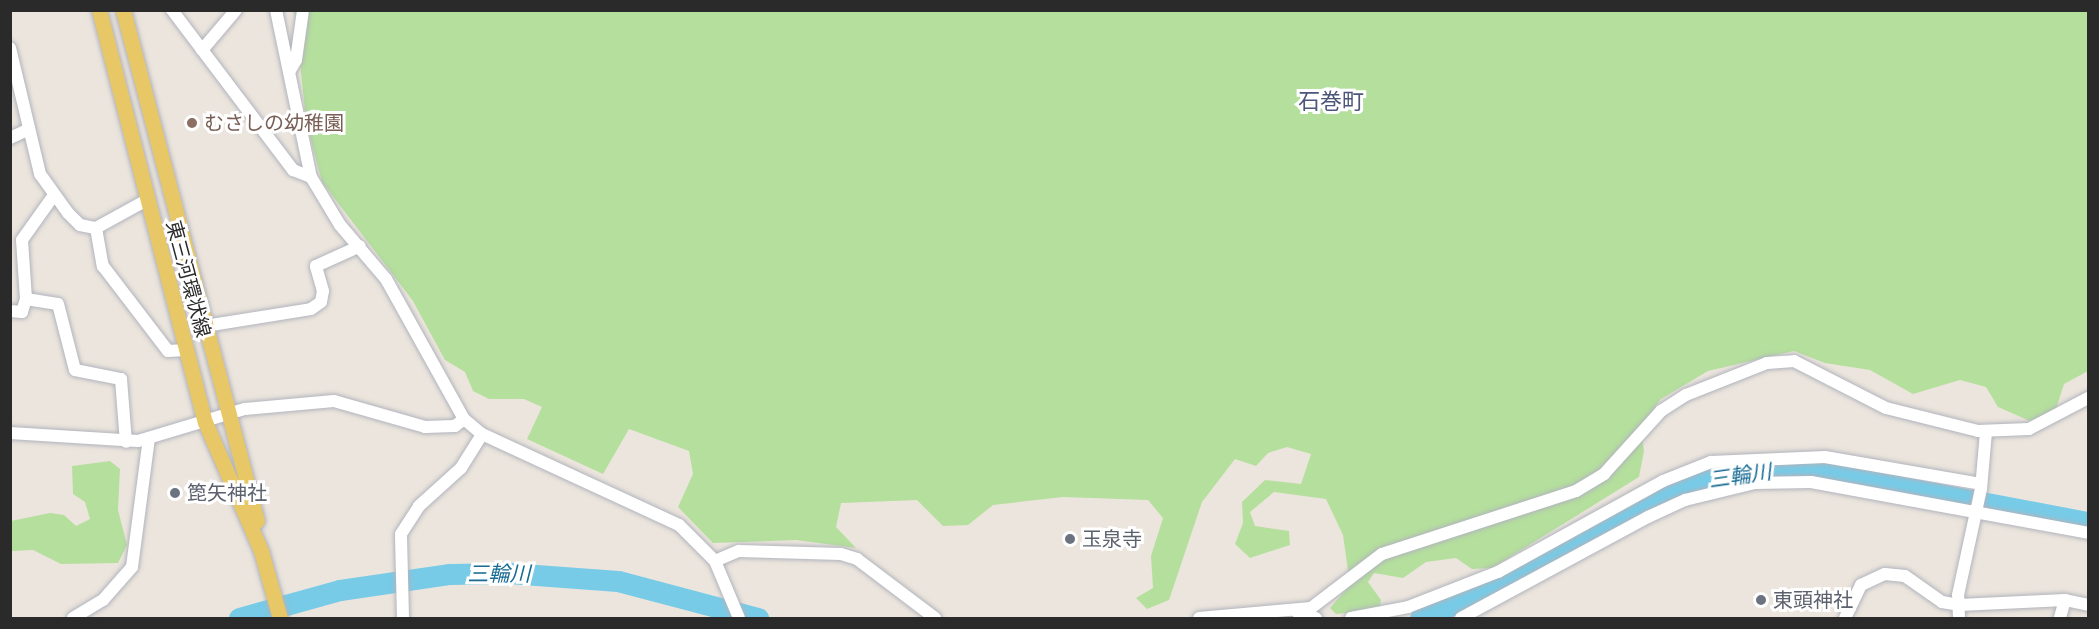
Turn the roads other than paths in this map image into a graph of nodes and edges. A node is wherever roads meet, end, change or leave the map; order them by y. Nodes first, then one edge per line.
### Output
1 (99, 10) edge
2 (123, 10) edge
3 (172, 10) edge
4 (236, 10) edge
5 (276, 10) edge
6 (303, 10) edge
7 (10, 48) edge
8 (202, 50) junction
9 (289, 72) junction
10 (29, 129) junction
11 (10, 138) edge
12 (311, 177) junction
13 (54, 195) junction
14 (145, 201) junction
15 (96, 228) junction
16 (360, 246) junction
17 (27, 299) junction
18 (10, 311) edge
19 (205, 326) junction
20 (186, 350) junction
21 (2088, 398) edge
22 (228, 415) junction
23 (464, 418) junction
24 (205, 422) junction
25 (1986, 432) junction
26 (10, 433) edge
27 (482, 434) junction
28 (149, 438) junction
29 (126, 442) junction
30 (1981, 487) junction
31 (1976, 508) junction
32 (2088, 533) edge
33 (261, 550) junction
34 (715, 561) junction
35 (2065, 600) junction
36 (1959, 604) junction
37 (2088, 604) edge
38 (1297, 612) junction
39 (1264, 616) edge
40 (73, 618) edge
41 (280, 618) edge
42 (403, 618) edge
43 (738, 618) edge
44 (935, 618) edge
45 (1199, 618) edge
46 (1316, 618) edge
47 (1351, 618) edge
48 (1461, 618) edge
49 (1845, 618) edge
50 (1959, 618) edge
51 (2060, 618) edge

1 - 14 main road, 東三河環状線
2 - 19 main road, 東三河環状線
3 - 8 street
4 - 8 street
5 - 9 street
6 - 9 street
7 - 10 street
8 - 12 street
9 - 12 street
10 - 11 street
10 - 13 street
12 - 16 street
13 - 15 street
13 - 17 street
14 - 15 street
14 - 20 main road, 東三河環状線
15 - 20 street
16 - 19 street
16 - 23 street
17 - 18 street
17 - 29 street
19 - 22 main road, 東三河環状線
20 - 24 main road, 東三河環状線
21 - 25 street
22 - 23 street
22 - 24 street
22 - 33 main road, 東三河環状線
23 - 27 street
24 - 28 street
24 - 33 main road, 東三河環状線
25 - 30 street
25 - 38 street
26 - 29 street
27 - 34 street
27 - 42 street
28 - 29 street
28 - 40 street
30 - 31 street
30 - 47 street
31 - 32 street
31 - 36 street
31 - 48 street
33 - 41 main road, 東三河環状線
34 - 43 street
34 - 44 street
35 - 36 street
35 - 37 street
35 - 51 street
36 - 49 street
36 - 50 street
38 - 39 street
38 - 46 street
39 - 45 street

